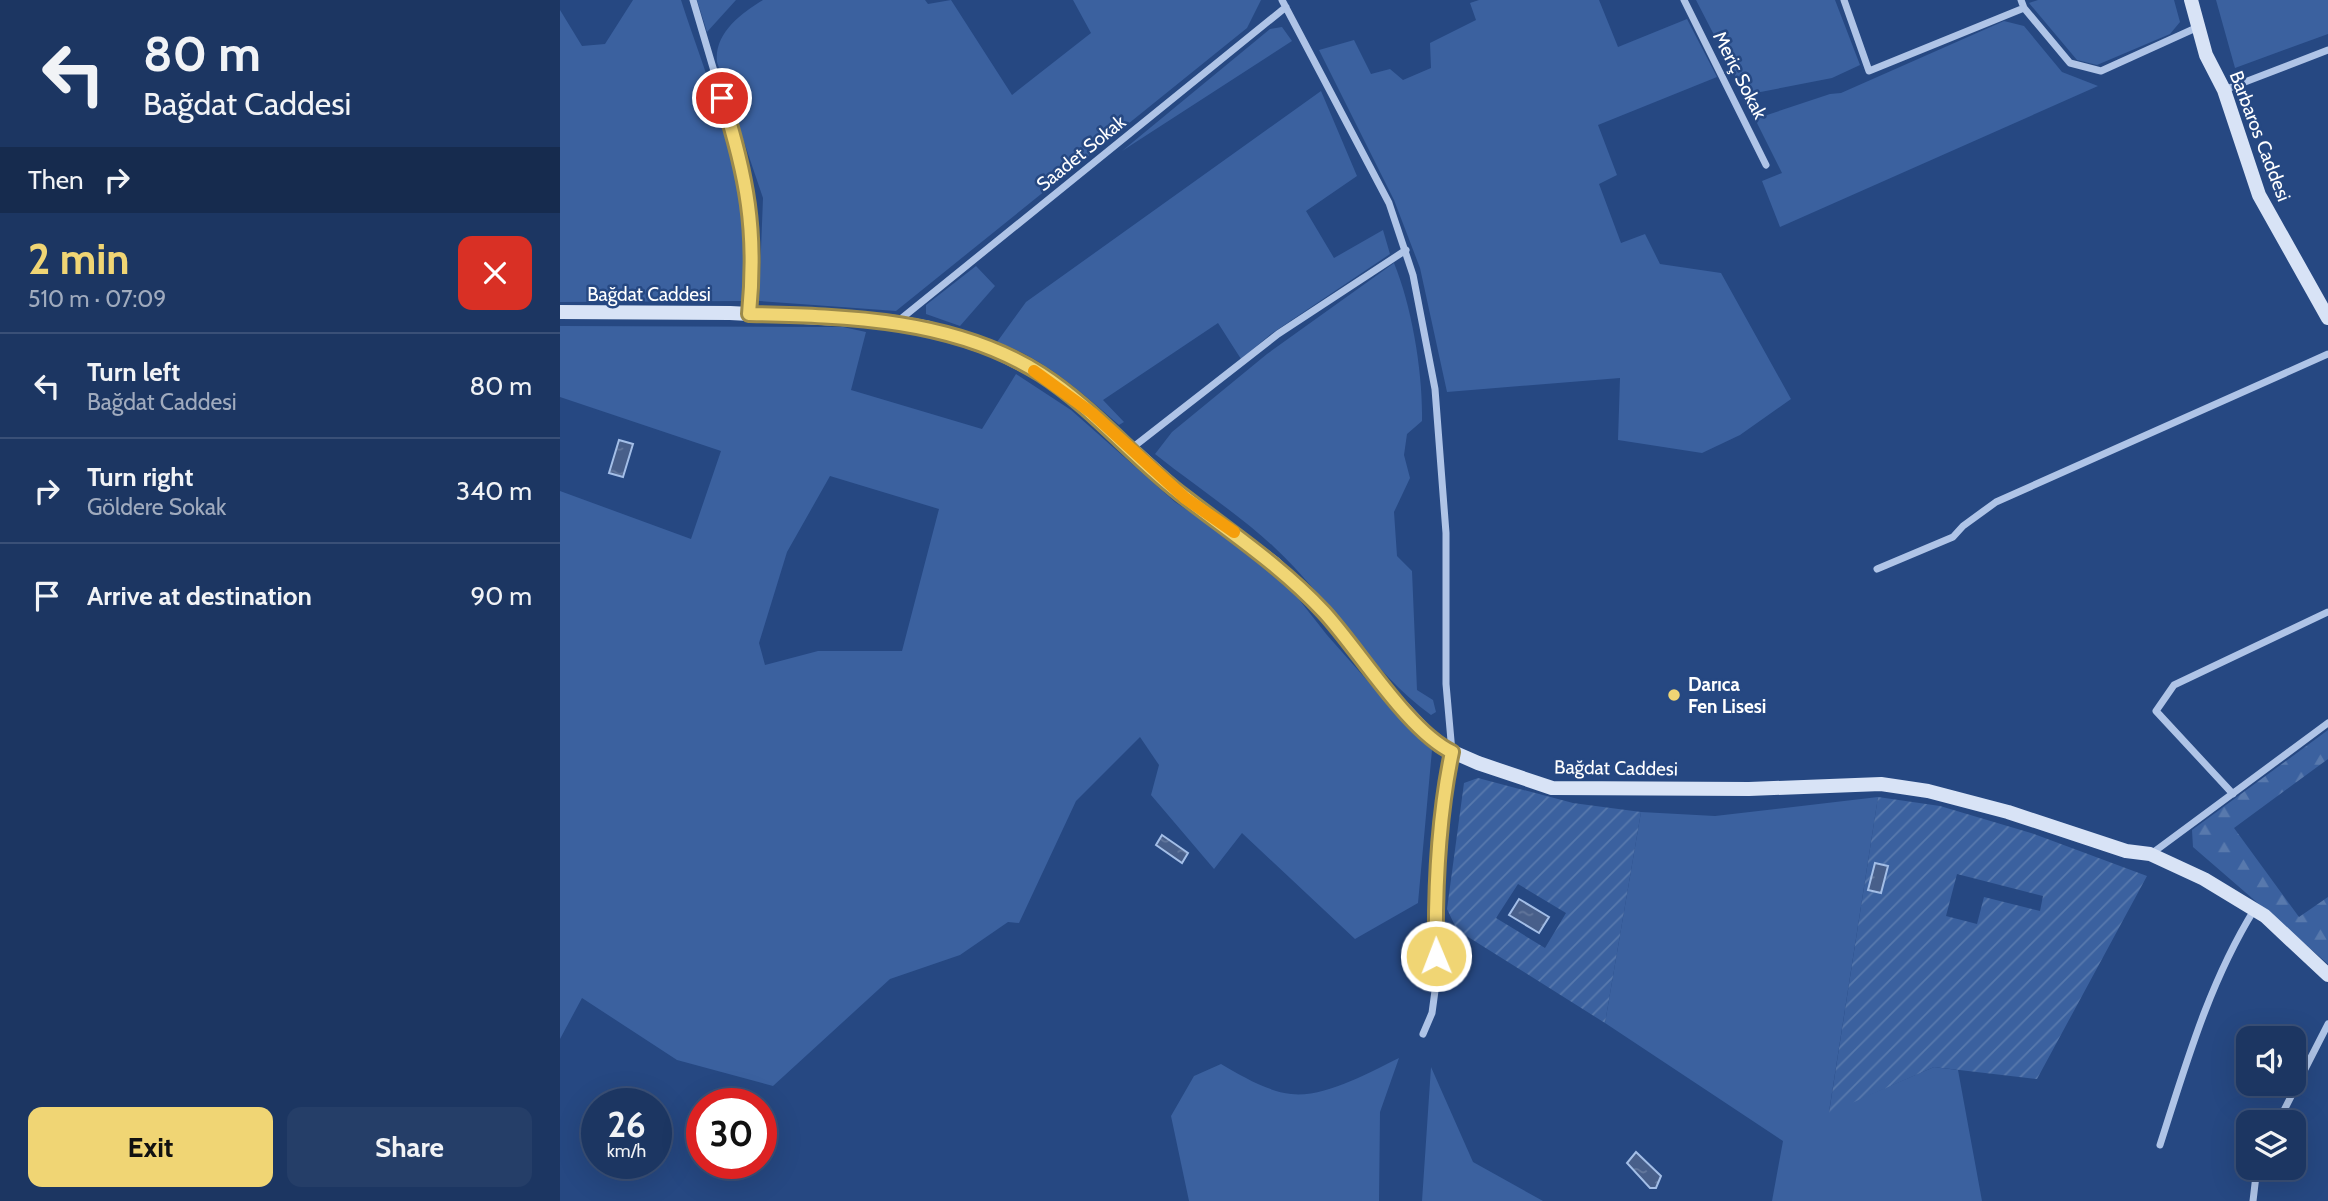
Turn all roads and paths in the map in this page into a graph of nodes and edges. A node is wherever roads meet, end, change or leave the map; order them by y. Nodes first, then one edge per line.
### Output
1 (693, 0) edge
2 (1684, 0) edge
3 (1844, 0) edge
4 (2191, 0) edge
5 (1284, 4) edge
6 (2023, 4) edge
7 (2198, 27) junction
8 (2328, 50) edge
9 (2224, 90) junction
10 (1766, 165) dead end
11 (1406, 250) junction
12 (560, 312) edge
13 (749, 314) junction
14 (2328, 318) edge
15 (896, 323) junction
16 (2328, 354) edge
17 (1131, 449) junction
18 (1877, 569) dead end
19 (2328, 612) edge
20 (2328, 723) edge
21 (1452, 752) junction
22 (2233, 794) junction
23 (2150, 854) junction
24 (2254, 909) junction
25 (2328, 975) edge
26 (2328, 1024) edge
27 (1423, 1034) dead end
28 (2284, 1110) edge
29 (2160, 1145) dead end
30 (2255, 1180) edge
31 (2253, 1201) edge

1 - 13 street
2 - 10 street, Meriç Sokak
3 - 6 street
4 - 7 street, Barbaros Caddesi
5 - 11 street
5 - 15 street, Saadet Sokak
6 - 7 street
7 - 9 street, Barbaros Caddesi
8 - 9 street
9 - 14 street, Barbaros Caddesi
11 - 17 street
11 - 21 street
12 - 13 street, Bağdat Caddesi
13 - 15 street, Bağdat Caddesi
15 - 17 street, Bağdat Caddesi
16 - 18 street
17 - 21 street, Bağdat Caddesi
19 - 22 street
20 - 22 street
21 - 23 street, Bağdat Caddesi
21 - 27 street
22 - 23 street
23 - 24 street, Bağdat Caddesi
24 - 25 street, Bağdat Caddesi
24 - 29 street
26 - 28 street
30 - 31 street

